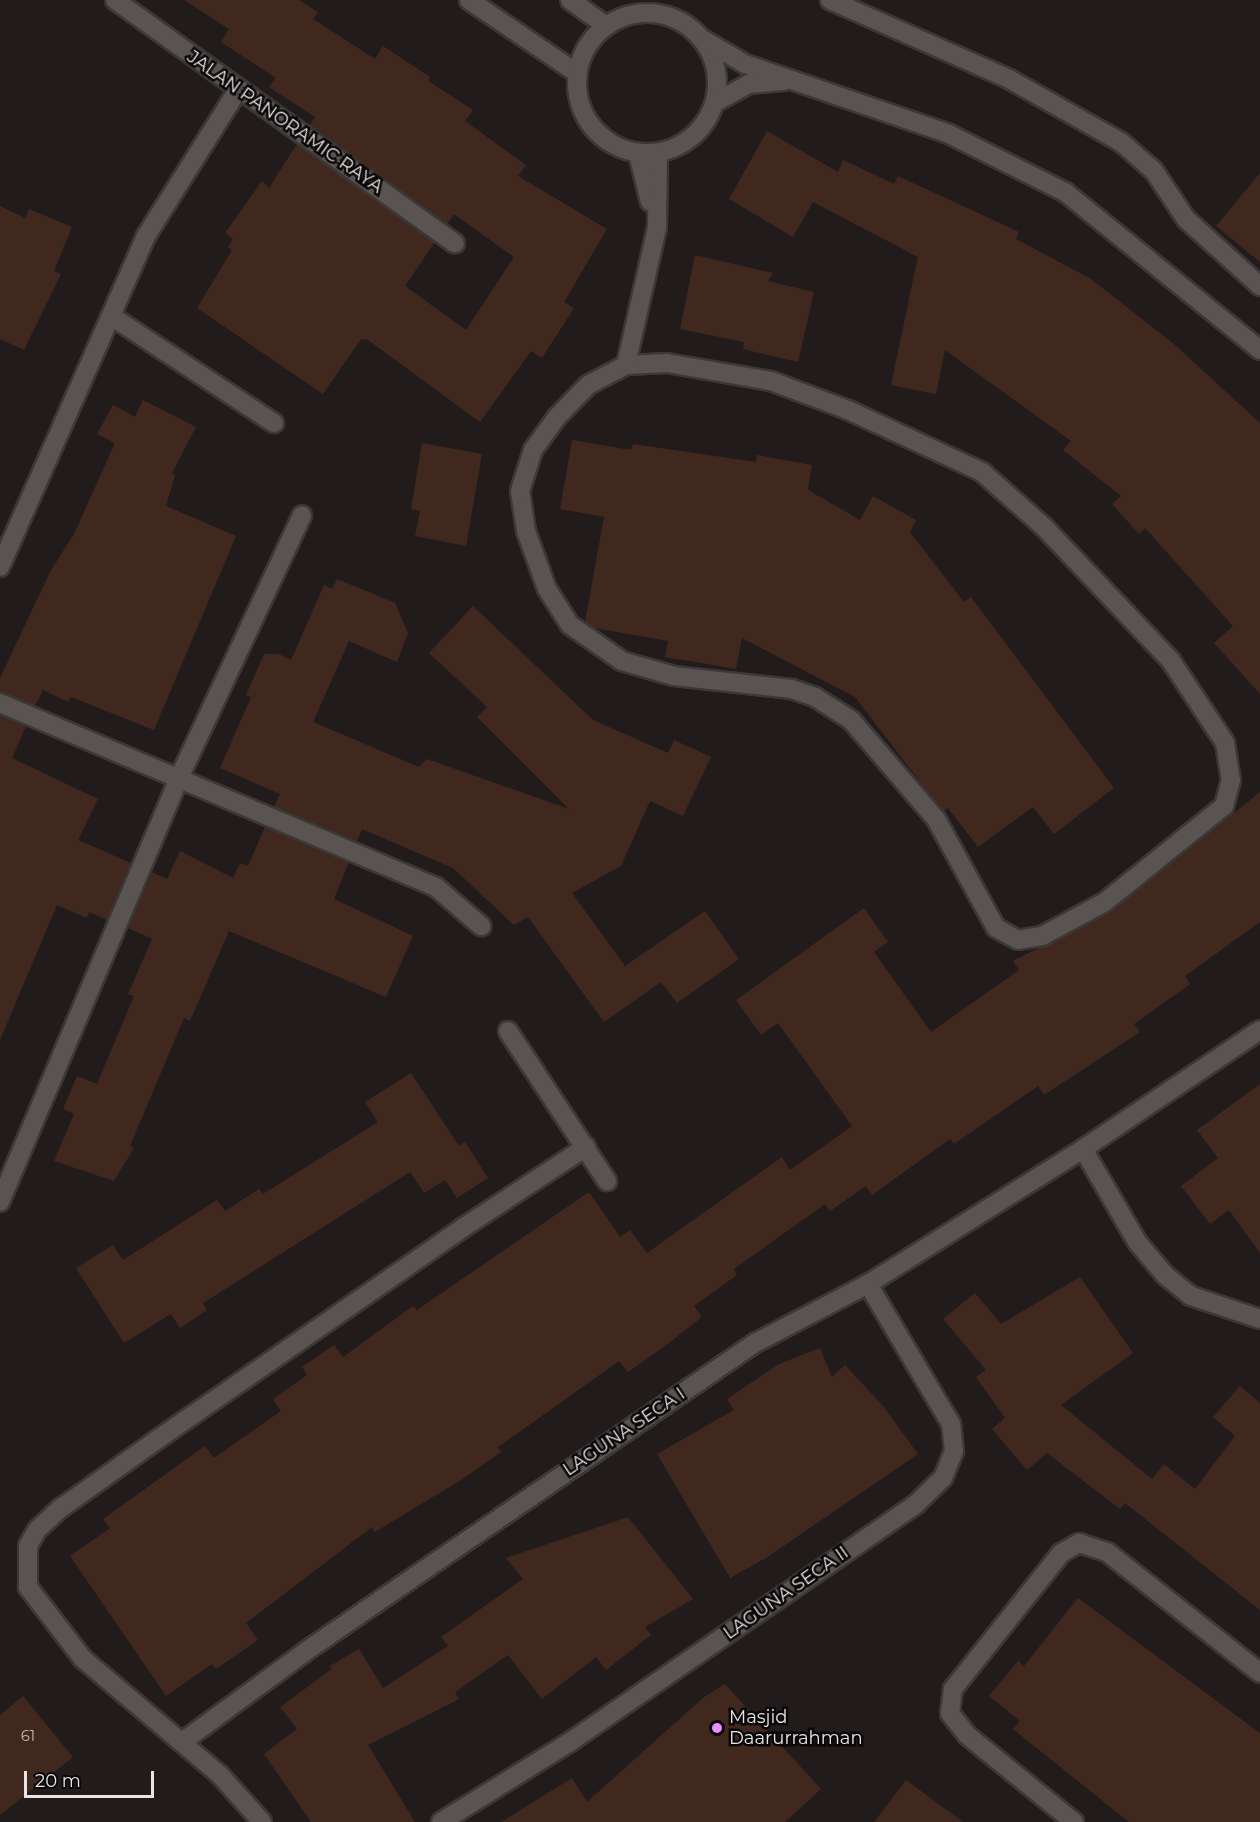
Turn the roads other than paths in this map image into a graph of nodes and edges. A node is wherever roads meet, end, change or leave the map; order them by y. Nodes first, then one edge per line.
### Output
1 (115, 0) edge
2 (469, 0) edge
3 (570, 0) edge
4 (830, 0) edge
5 (605, 25) junction
6 (704, 40) junction
7 (577, 73) junction
8 (788, 80) junction
9 (238, 90) junction
10 (716, 102) junction
11 (638, 153) junction
12 (658, 153) junction
13 (657, 227) junction
14 (455, 243) dead end
15 (1260, 286) edge
16 (111, 316) junction
17 (1260, 350) edge
18 (626, 365) junction
19 (274, 423) dead end
20 (302, 515) dead end
21 (0, 567) edge
22 (0, 703) edge
23 (179, 778) junction
24 (481, 926) dead end
25 (1260, 1030) edge
26 (508, 1031) dead end
27 (586, 1147) junction
28 (1083, 1149) junction
29 (607, 1181) dead end
30 (0, 1202) edge
31 (868, 1284) junction
32 (1260, 1319) edge
33 (1260, 1673) edge
34 (182, 1742) junction
35 (262, 1822) edge
36 (441, 1822) edge
37 (1074, 1822) edge

1 - 9 street, JALAN PANORAMIC RAYA
2 - 7 street
3 - 5 street
4 - 15 street
5 - 6 street
5 - 7 street
6 - 8 street
6 - 10 street
7 - 11 street
8 - 10 street
8 - 17 street
9 - 14 street, JALAN PANORAMIC RAYA
9 - 16 street
10 - 12 street
11 - 12 street
11 - 13 street
12 - 13 street
13 - 18 street
16 - 19 street
16 - 21 street
18 - 18 street
20 - 23 street
22 - 23 street
23 - 24 street
23 - 30 street
25 - 28 street, LAGUNA SECA I
26 - 27 street
27 - 29 street
27 - 34 street
28 - 31 street, LAGUNA SECA I
28 - 32 street
31 - 34 street, LAGUNA SECA I
31 - 36 street, LAGUNA SECA II
33 - 37 street
34 - 35 street

